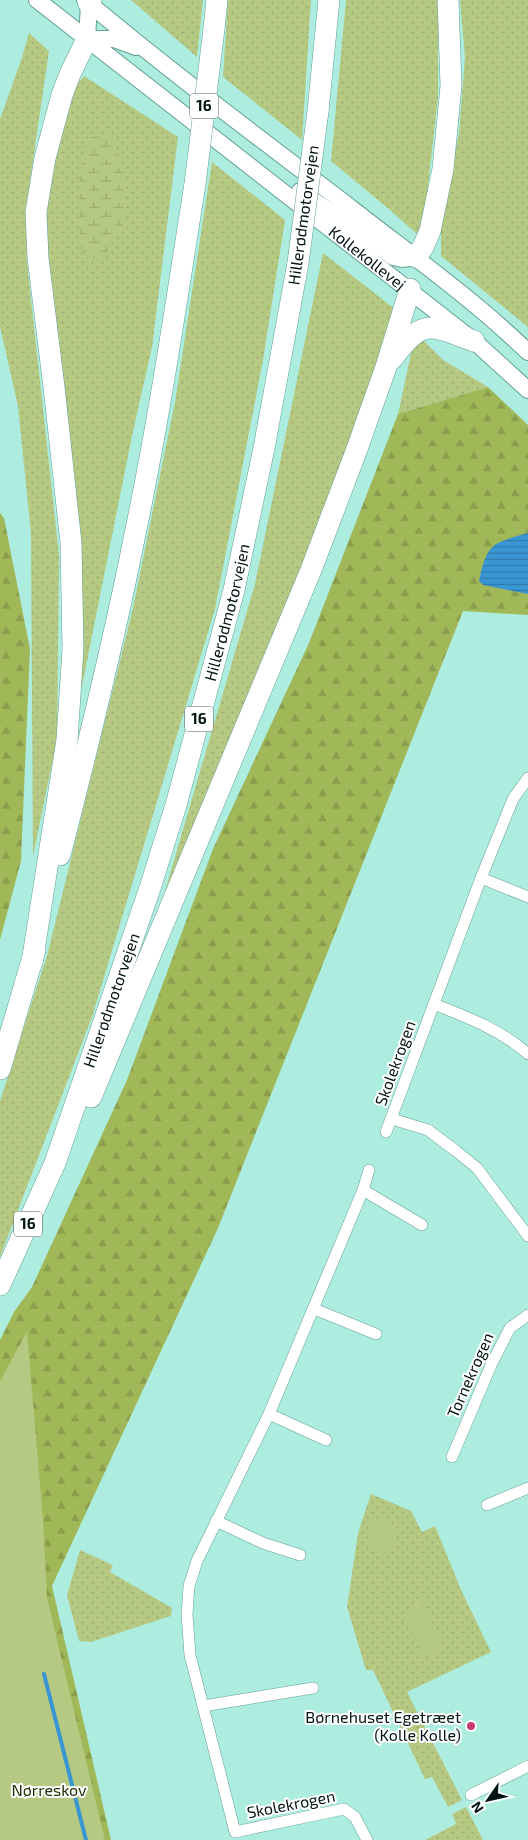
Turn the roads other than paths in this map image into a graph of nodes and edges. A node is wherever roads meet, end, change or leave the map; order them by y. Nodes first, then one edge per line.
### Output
1 (38, 0) edge
2 (217, 0) edge
3 (329, 0) edge
4 (448, 0) edge
5 (88, 1) edge
6 (87, 39) junction
7 (155, 57) junction
8 (212, 135) junction
9 (416, 257) junction
10 (410, 290) junction
11 (474, 341) junction
12 (528, 352) edge
13 (386, 367) junction
14 (528, 390) edge
15 (528, 778) edge
16 (480, 878) junction
17 (528, 897) edge
18 (32, 963) junction
19 (434, 1004) junction
20 (528, 1054) edge
21 (0, 1069) edge
22 (392, 1119) junction
23 (386, 1132) dead end
24 (55, 1163) junction
25 (368, 1170) dead end
26 (363, 1190) junction
27 (422, 1225) dead end
28 (528, 1236) edge
29 (0, 1285) edge
30 (314, 1309) junction
31 (528, 1315) edge
32 (376, 1334) dead end
33 (269, 1414) junction
34 (326, 1440) dead end
35 (452, 1456) dead end
36 (528, 1488) edge
37 (487, 1505) dead end
38 (216, 1521) junction
39 (300, 1555) dead end
40 (313, 1688) dead end
41 (203, 1706) junction
42 (528, 1766) edge
43 (471, 1795) dead end
44 (236, 1836) edge
45 (367, 1840) edge

1 - 6 street, Kollekollevej
2 - 18 highway, 16, bridge
3 - 24 highway, Hillerødmotorvejen / 16, bridge
4 - 9 highway
5 - 6 street
5 - 7 street, Kollekollevej
6 - 7 street
6 - 8 street, Kollekollevej
6 - 18 highway
7 - 9 street, Kollekollevej
8 - 9 street
8 - 10 street, Kollekollevej
9 - 10 street
9 - 12 street, Kollekollevej
10 - 11 street, Kollekollevej
10 - 13 highway
11 - 13 highway
11 - 14 street, Kollekollevej
13 - 24 highway
15 - 16 street, Skolekrogen
16 - 17 street
16 - 19 street, Skolekrogen
18 - 21 highway, 16
19 - 20 street
19 - 22 street, Skolekrogen
22 - 23 street, Skolekrogen
22 - 28 street
24 - 29 highway, Hillerødmotorvejen / 16
25 - 26 street, Skolekrogen
26 - 27 street
26 - 30 street, Skolekrogen
30 - 32 street
30 - 33 street, Skolekrogen
31 - 35 street, Tornekrogen
33 - 34 street
33 - 38 street, Skolekrogen
36 - 37 street
38 - 39 street
38 - 41 street, Skolekrogen
40 - 41 street
41 - 44 street, Skolekrogen
42 - 43 street
44 - 45 street, Skolekrogen

